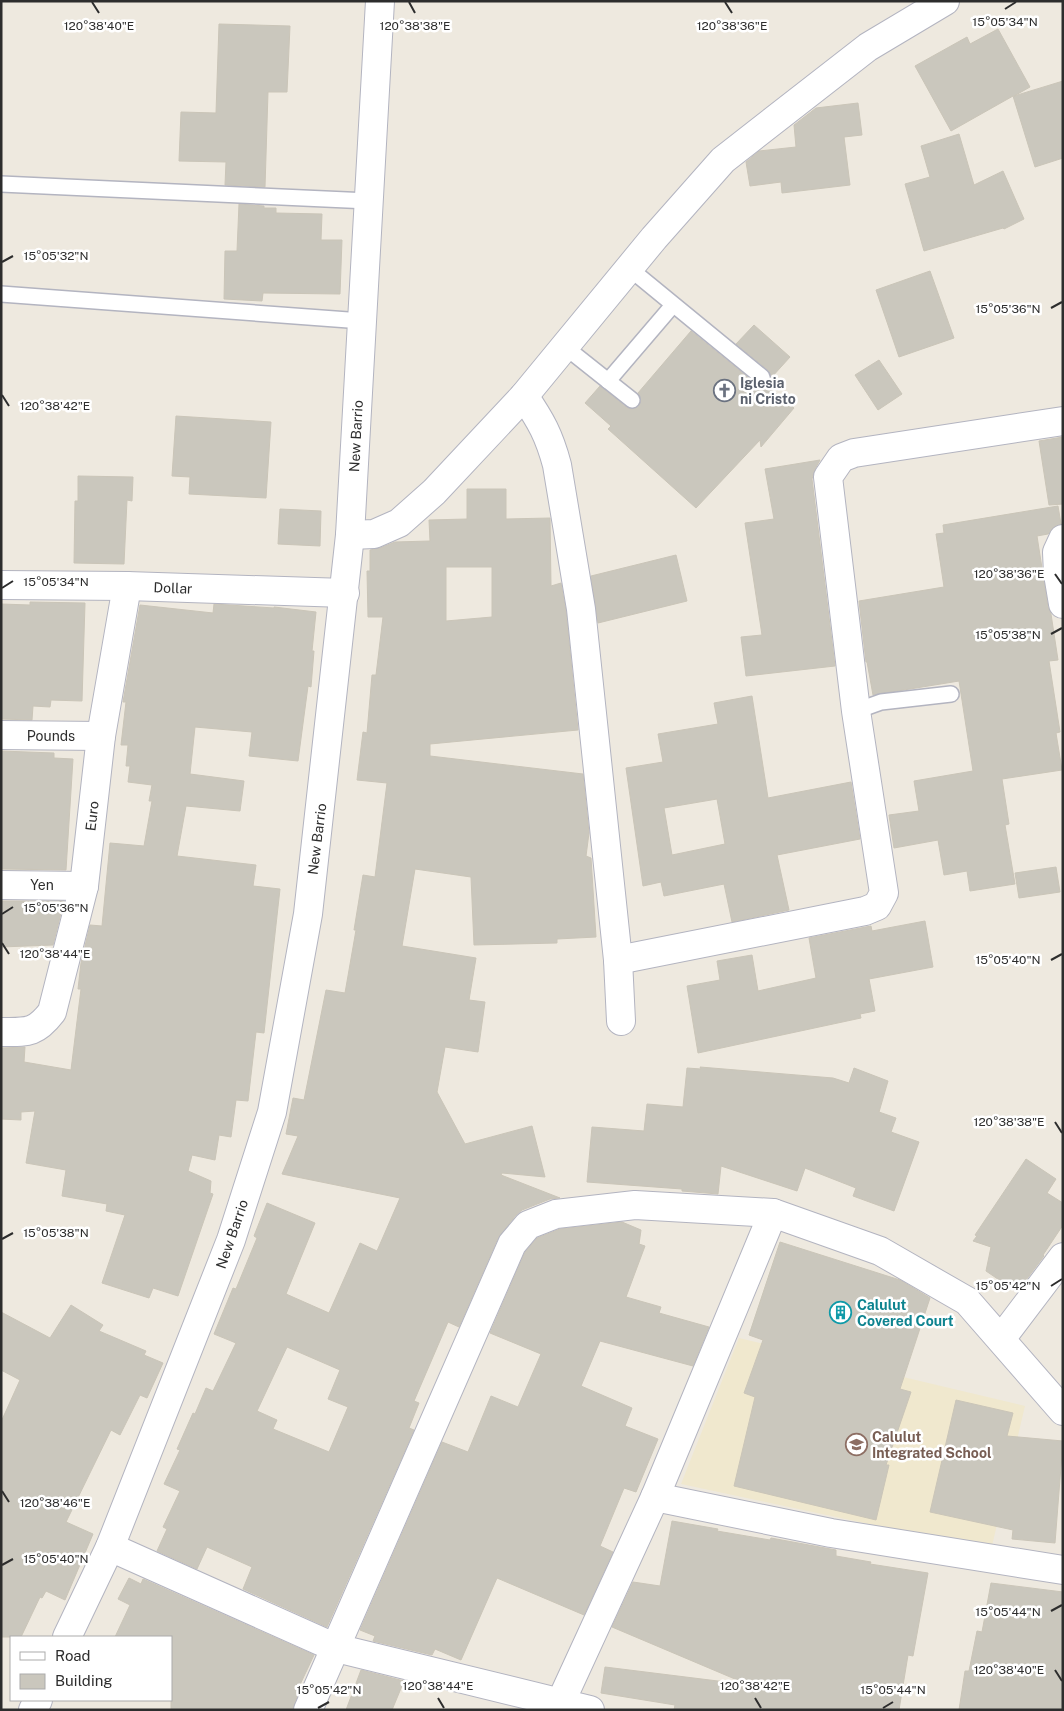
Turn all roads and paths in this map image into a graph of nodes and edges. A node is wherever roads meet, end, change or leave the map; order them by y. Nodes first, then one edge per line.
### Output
1 (380, 1) edge
2 (945, 1) edge
3 (1, 184) edge
4 (369, 201) junction
5 (629, 268) junction
6 (1, 294) edge
7 (673, 305) junction
8 (362, 322) junction
9 (564, 346) junction
10 (762, 376) dead end
11 (608, 381) junction
12 (524, 396) junction
13 (632, 400) dead end
14 (1063, 421) edge
15 (350, 535) junction
16 (1063, 539) edge
17 (1, 585) edge
18 (127, 586) junction
19 (345, 593) junction
20 (1063, 604) edge
21 (951, 694) dead end
22 (856, 711) junction
23 (1, 736) edge
24 (101, 736) junction
25 (1, 885) edge
26 (84, 886) junction
27 (618, 960) junction
28 (621, 1021) dead end
29 (1, 1032) edge
30 (773, 1213) junction
31 (1063, 1257) edge
32 (1001, 1339) junction
33 (1063, 1411) edge
34 (655, 1497) junction
35 (110, 1547) junction
36 (1063, 1570) edge
37 (67, 1636) edge
38 (336, 1648) junction
39 (559, 1706) edge
40 (308, 1710) edge
41 (590, 1710) edge

1 - 4 street, New Barrio
2 - 5 street
3 - 4 lane
4 - 8 street, New Barrio
5 - 7 lane
5 - 9 street
6 - 8 lane
7 - 10 lane
7 - 11 lane
8 - 15 street, New Barrio
9 - 11 lane
9 - 12 street
11 - 13 lane
12 - 15 street
12 - 27 street
14 - 22 street
15 - 19 street, New Barrio
16 - 20 street
17 - 18 street, Dollar
18 - 19 street, Dollar
18 - 24 street, Euro
19 - 35 street, New Barrio
21 - 22 lane
22 - 27 street
23 - 24 street, Pounds
24 - 26 street, Euro
25 - 26 street, Yen
26 - 29 street, Euro
27 - 28 street
30 - 32 street
30 - 34 street
30 - 38 street
31 - 32 street
32 - 33 street
34 - 36 street
34 - 39 street
35 - 37 street, New Barrio
35 - 38 street
38 - 39 street
38 - 40 street
39 - 41 street

